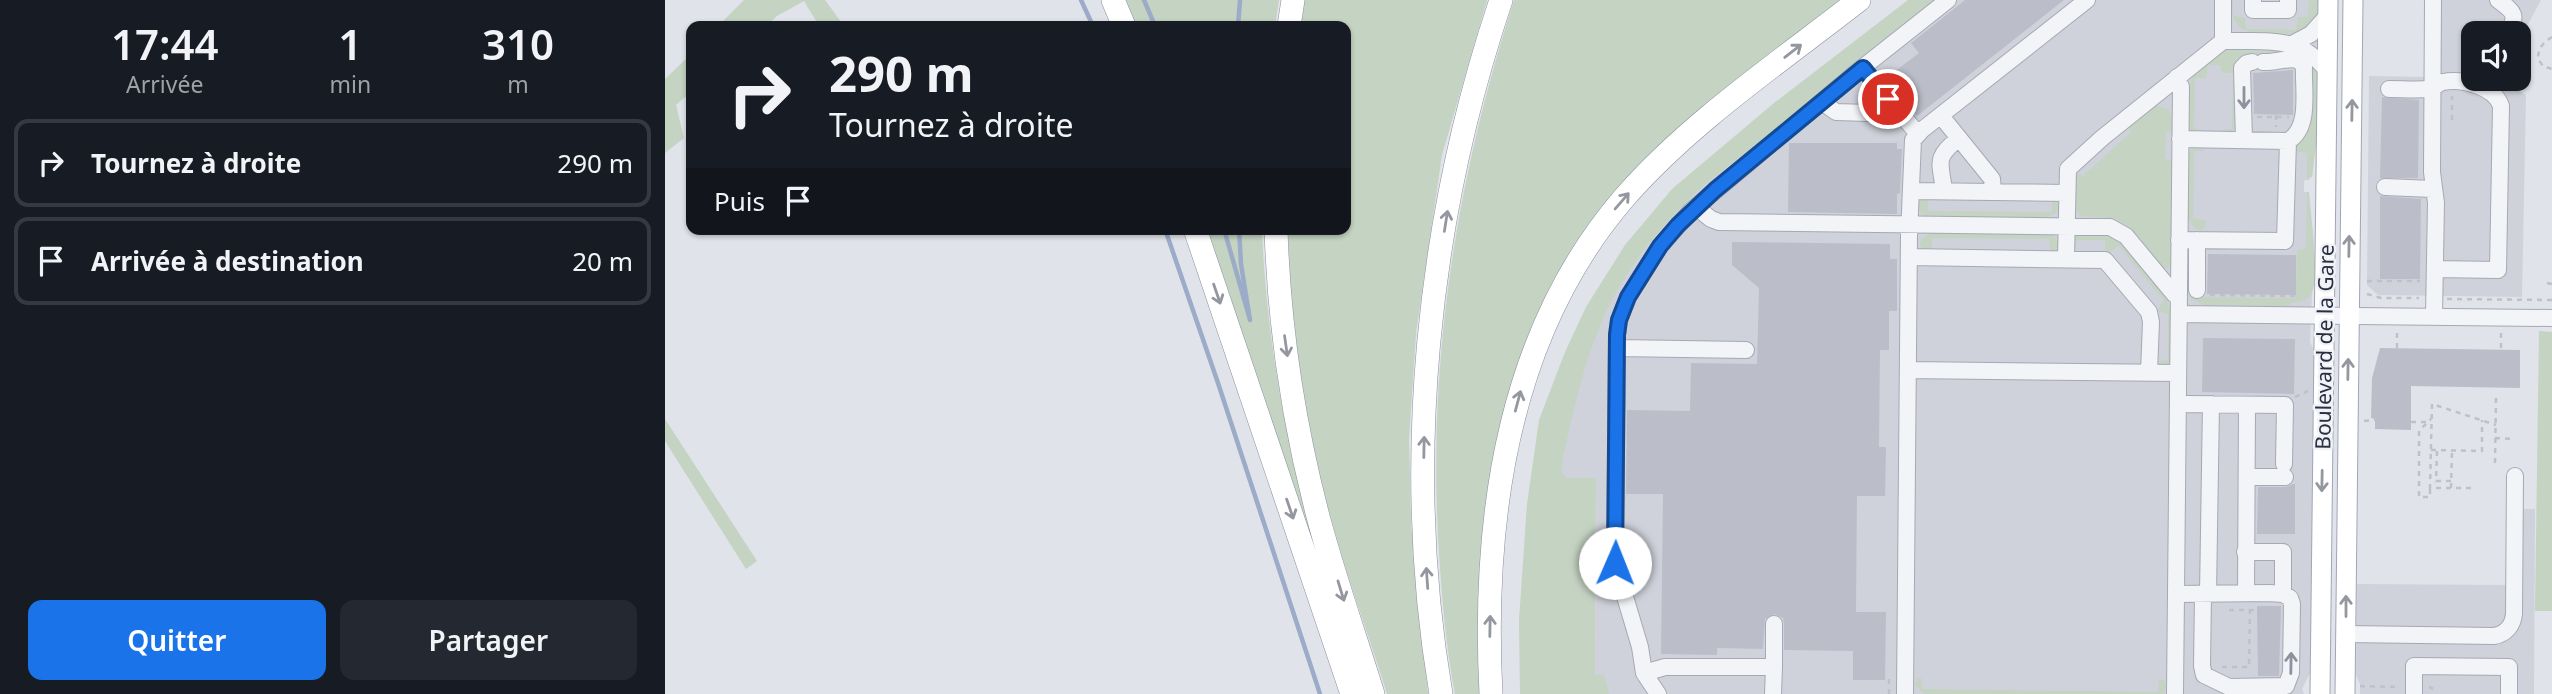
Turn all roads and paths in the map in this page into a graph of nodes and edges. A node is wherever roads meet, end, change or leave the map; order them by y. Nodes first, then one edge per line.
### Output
1 (1113, 0) edge
2 (1293, 0) edge
3 (1501, 0) edge
4 (1859, 0) edge
5 (1948, 0) edge
6 (2087, 0) edge
7 (2223, 0) edge
8 (2253, 0) edge
9 (2288, 0) edge
10 (2353, 0) edge
11 (2433, 0) edge
12 (2498, 0) edge
13 (2328, 8) edge
14 (1122, 21) edge
15 (1290, 21) edge
16 (2512, 21) edge
17 (2552, 37) edge
18 (2223, 41) junction
19 (2294, 43) junction
20 (1863, 68) junction
21 (2552, 69) edge
22 (2327, 71) junction
23 (2177, 77) junction
24 (2452, 82) junction
25 (2461, 82) edge
26 (2389, 89) dead end
27 (2432, 89) junction
28 (2490, 91) edge
29 (1822, 102) junction
30 (1901, 114) junction
31 (1941, 116) junction
32 (2249, 117) dead end
33 (2299, 117) dead end
34 (2452, 120) dead end
35 (1918, 134) junction
36 (1959, 138) junction
37 (2180, 139) junction
38 (2244, 140) junction
39 (2288, 141) junction
40 (2385, 187) dead end
41 (2433, 188) junction
42 (1912, 191) junction
43 (1944, 191) junction
44 (1993, 192) junction
45 (2067, 193) junction
46 (1696, 207) junction
47 (1910, 224) junction
48 (2066, 226) junction
49 (1197, 235) edge
50 (1276, 235) edge
51 (2179, 240) junction
52 (2197, 240) junction
53 (1909, 257) junction
54 (2066, 258) junction
55 (2429, 275) junction
56 (2362, 281) dead end
57 (2204, 293) joint
58 (2364, 294) dead end
59 (2294, 296) dead end
60 (2421, 298) dead end
61 (2447, 299) dead end
62 (2552, 300) edge
63 (2179, 306) junction
64 (2325, 315) junction
65 (2348, 315) junction
66 (2434, 316) junction
67 (2552, 318) edge
68 (2397, 329) dead end
69 (2501, 330) dead end
70 (1617, 348) junction
71 (2397, 348) dead end
72 (1746, 350) dead end
73 (2501, 350) dead end
74 (1908, 370) junction
75 (2149, 372) junction
76 (2178, 373) junction
77 (2312, 389) dead end
78 (2295, 397) dead end
79 (2496, 397) dead end
80 (2211, 404) junction
81 (2247, 405) junction
82 (2178, 407) junction
83 (2375, 420) dead end
84 (2357, 421) dead end
85 (2430, 421) junction
86 (2482, 421) junction
87 (2411, 422) dead end
88 (2496, 425) junction
89 (2495, 438) junction
90 (2515, 439) dead end
91 (2431, 450) junction
92 (2437, 450) junction
93 (2452, 450) junction
94 (2495, 463) dead end
95 (2515, 476) dead end
96 (2246, 477) junction
97 (2451, 481) junction
98 (2430, 488) junction
99 (2451, 488) junction
100 (2471, 488) dead end
101 (2245, 552) junction
102 (2246, 593) junction
103 (2176, 594) junction
104 (2201, 594) junction
105 (2283, 594) junction
106 (2261, 605) dead end
107 (2229, 610) dead end
108 (2250, 610) junction
109 (2257, 610) dead end
110 (1774, 624) dead end
111 (2346, 634) junction
112 (2414, 634) junction
113 (2414, 666) junction
114 (1774, 667) junction
115 (2192, 668) dead end
116 (2216, 672) junction
117 (1644, 673) junction
118 (2351, 689) edge
119 (2408, 690) edge
120 (1352, 694) edge
121 (1373, 694) edge
122 (1441, 694) edge
123 (1491, 694) edge
124 (1658, 694) edge
125 (1773, 694) edge
126 (1905, 694) edge
127 (2175, 694) edge
128 (2320, 694) edge
129 (2509, 694) edge

1 - 14 highway
2 - 15 highway
122 -> 3 highway
123 -> 4 highway
5 - 20 street
6 - 31 street
7 - 18 street
8 - 9 street
65 -> 10 main road, Boulevard de la Gare
11 - 27 street
12 - 16 street
13 - 19 street
13 - 22 main road, Boulevard de la Gare
17 - 21 path
18 - 19 street
18 - 23 street
19 - 22 street
20 - 29 street
20 - 30 street
22 - 64 main road, Boulevard de la Gare
23 - 37 street
23 - 45 street
24 - 25 street
24 - 27 street
24 - 34 path
26 - 27 street
27 - 41 street
28 - 55 street
29 - 30 street
29 - 46 street
30 - 35 street
31 - 35 street
31 - 36 street
32 - 33 path
35 - 42 street
36 - 43 street
36 - 44 street
37 - 38 street
37 - 51 street
38 - 39 street
39 -> 38 street
39 - 52 street
40 - 41 street
41 - 55 street
42 - 43 street
42 - 47 street
43 - 44 street
44 - 45 street
45 - 48 street
46 - 47 street
46 - 70 street
47 - 48 street
47 - 53 street
48 - 54 street
48 - 63 street
49 -> 120 highway
50 -> 121 highway
51 - 52 street
51 - 63 street
52 - 57 street
53 - 54 street
53 - 74 street
54 - 75 street
55 - 56 path
55 - 66 street
57 - 59 path
58 - 60 path
61 - 62 path
63 - 64 street
63 - 76 street
64 - 65 street
64 -> 128 main road, Boulevard de la Gare
65 - 66 street
111 -> 65 main road, Boulevard de la Gare
66 - 67 street
68 - 71 path
69 - 73 path
70 - 72 street
70 - 117 street
74 - 75 street
74 - 126 street
75 - 76 street
76 - 82 street
77 - 78 path
79 - 88 path
80 - 81 street
80 - 82 street
80 - 104 street
81 - 96 street
81 - 96 street
82 - 103 street
83 - 84 path
85 - 86 path
85 - 87 path
85 - 91 path
85 - 98 path
86 - 88 path
86 - 93 path
88 - 89 path
89 - 90 path
89 - 94 path
91 - 92 path
91 - 98 path
92 - 93 path
92 - 97 path
93 - 97 path
95 - 112 street
96 - 101 street
97 - 99 path
98 - 99 path
99 - 100 path
101 - 102 street
101 - 105 street
102 - 104 street
102 - 105 street
103 - 104 street
103 - 127 street
104 - 115 street
104 - 116 street
116 -> 105 street
106 - 108 path
107 - 108 path
108 - 109 path
108 - 116 path
110 - 114 street
111 - 112 street
111 - 118 main road, Boulevard de la Gare
112 - 113 street
113 - 119 street
113 - 129 street
114 - 117 street
114 - 125 street
117 - 124 street
118 - 119 path

